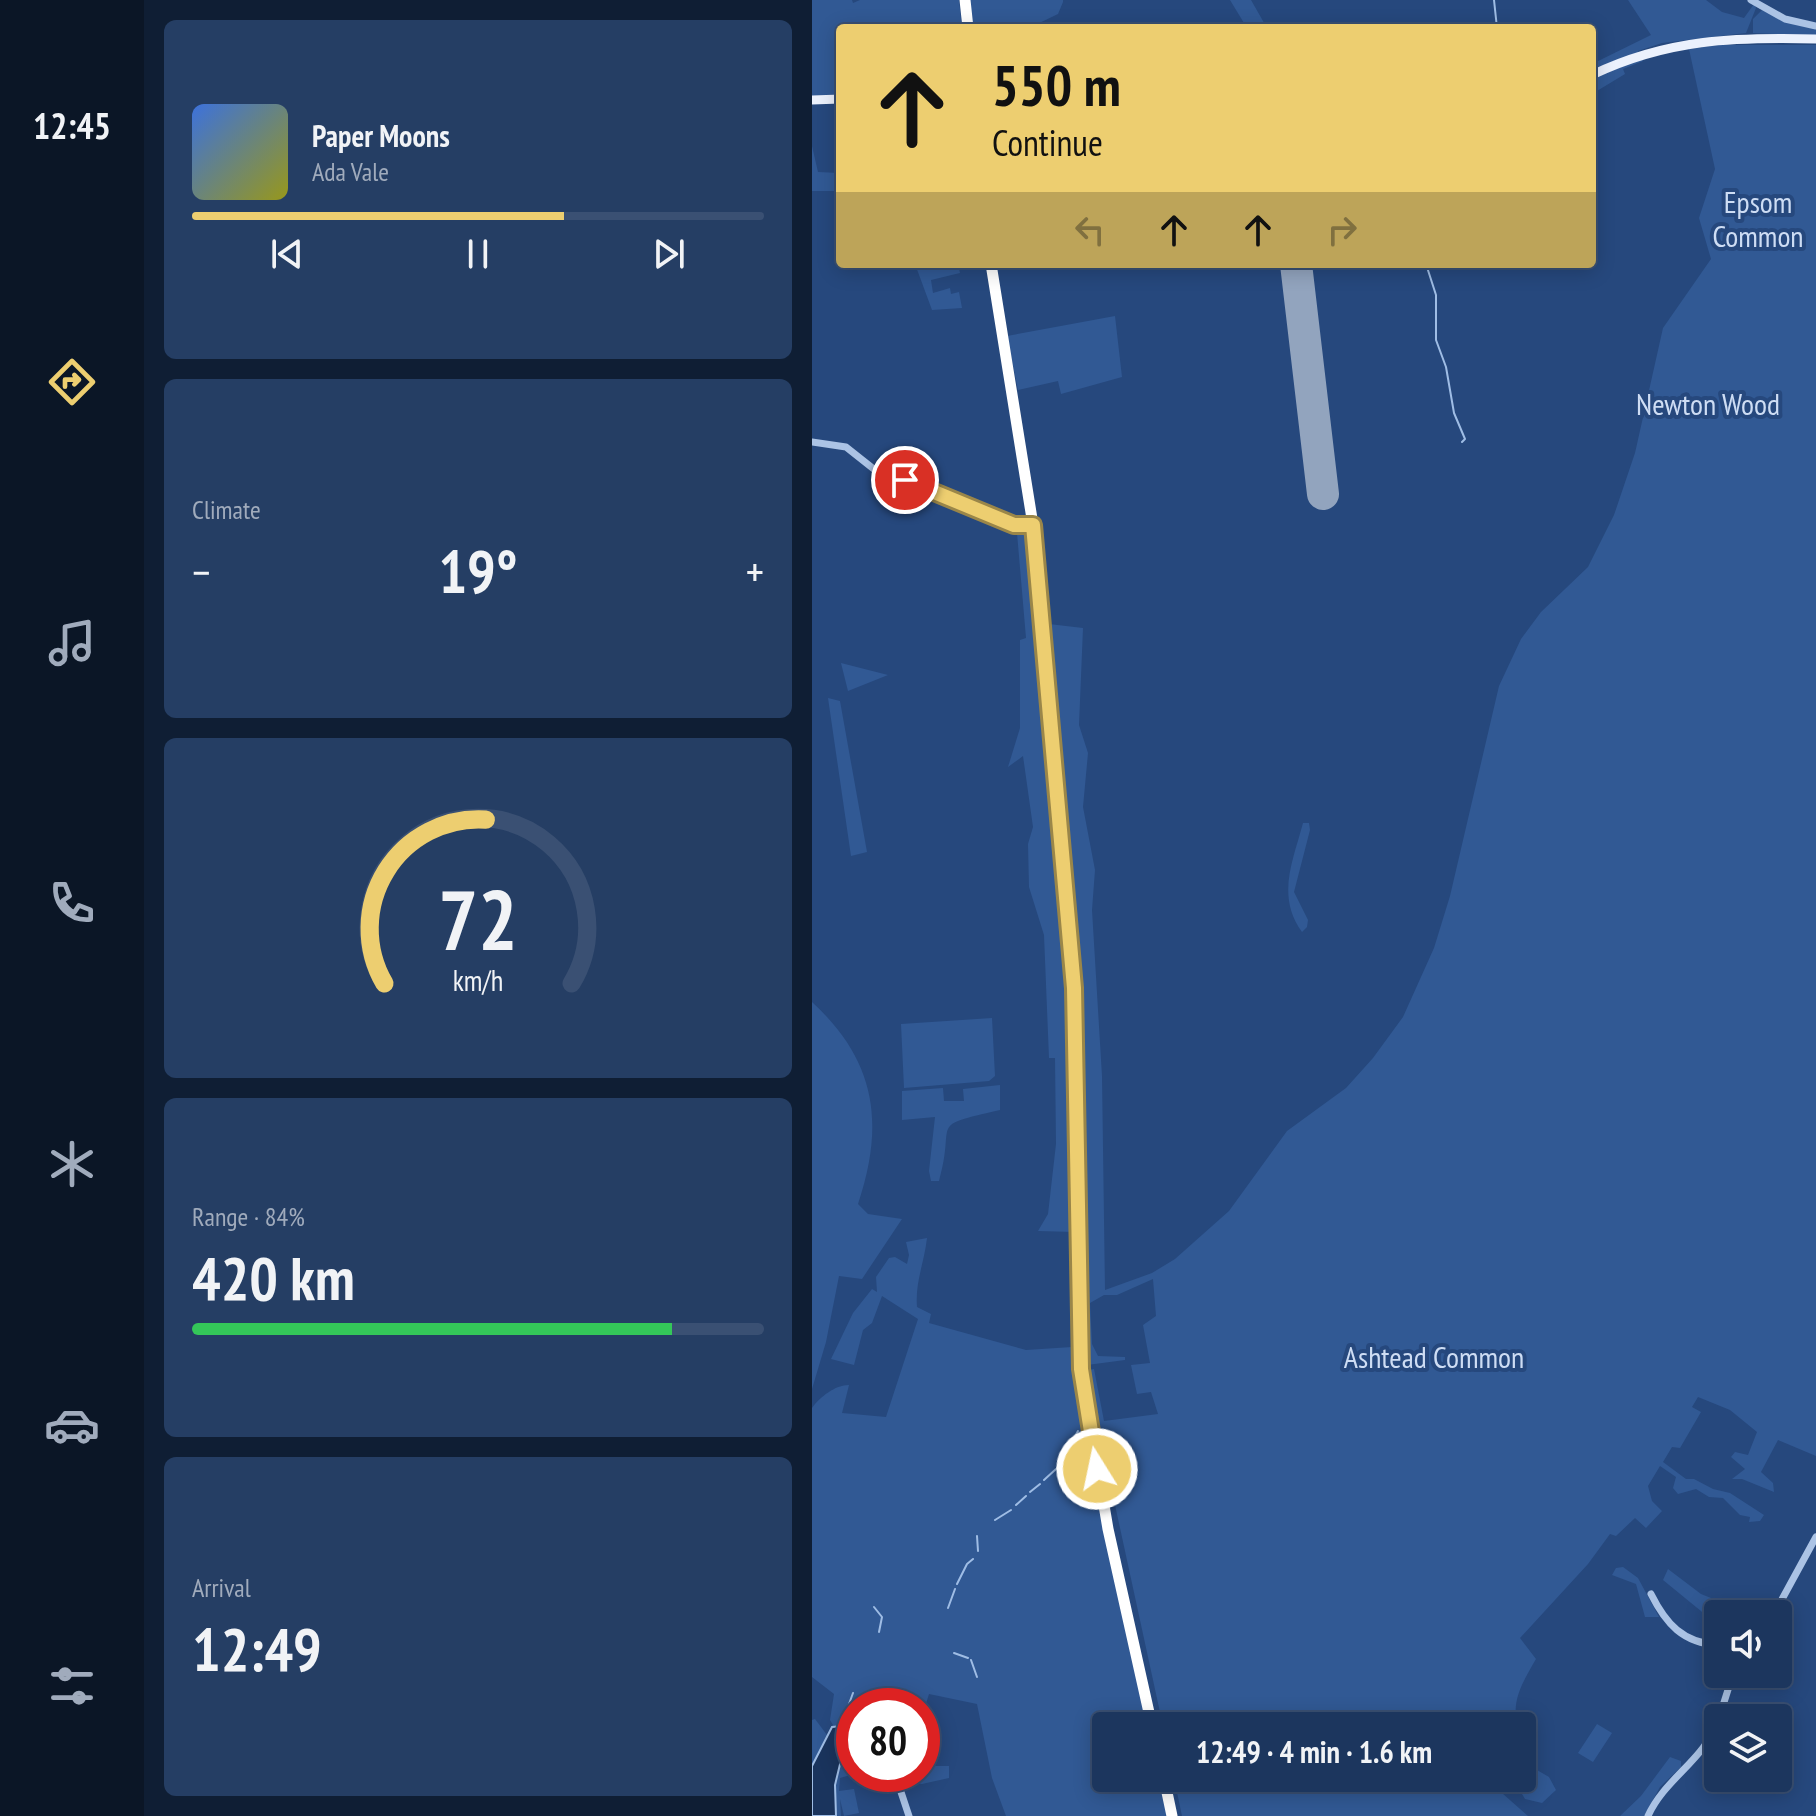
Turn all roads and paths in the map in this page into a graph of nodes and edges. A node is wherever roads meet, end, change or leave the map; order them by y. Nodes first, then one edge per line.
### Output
1 (965, 0) edge
2 (1751, 0) edge
3 (968, 24) edge
4 (1816, 26) edge
5 (1816, 39) edge
6 (1596, 73) edge
7 (836, 99) edge
8 (812, 100) edge
9 (992, 268) edge
10 (812, 442) edge
11 (1033, 525) junction
12 (1816, 1537) edge
13 (1651, 1594) dead end
14 (1782, 1600) edge
15 (1704, 1642) edge
16 (1149, 1712) edge
17 (1704, 1749) edge
18 (901, 1792) edge
19 (1167, 1792) edge
20 (909, 1816) edge
21 (1172, 1816) edge
22 (1648, 1816) edge

1 - 3 highway
2 - 4 street
5 - 6 main road
7 - 8 main road
9 - 11 highway
10 - 11 street
11 - 16 highway
12 - 14 street
13 - 15 street
17 - 22 street
18 - 20 street
19 - 21 highway

